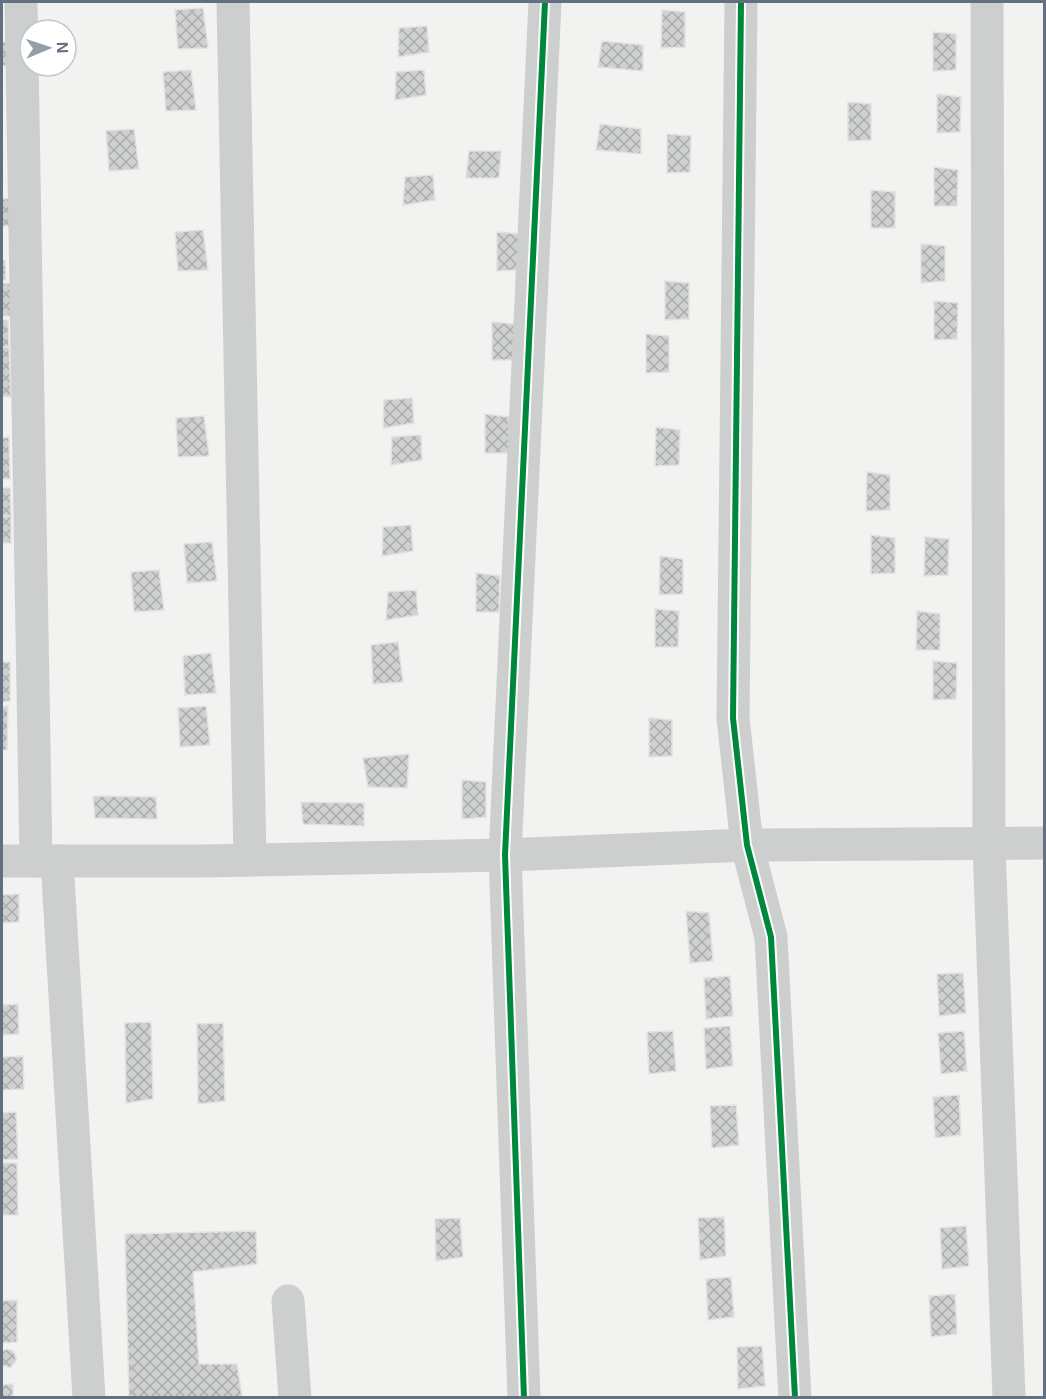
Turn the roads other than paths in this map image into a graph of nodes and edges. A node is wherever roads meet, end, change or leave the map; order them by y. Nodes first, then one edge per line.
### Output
1 (21, 2) edge
2 (233, 2) edge
3 (545, 2) edge
4 (741, 2) edge
5 (987, 2) edge
6 (1044, 843) edge
7 (747, 845) junction
8 (989, 845) junction
9 (505, 855) junction
10 (250, 860) junction
11 (2, 861) edge
12 (47, 861) junction
13 (288, 1301) dead end
14 (89, 1398) edge
15 (295, 1398) edge
16 (524, 1398) edge
17 (795, 1398) edge
18 (1009, 1398) edge

1 - 12 street
2 - 10 street
3 - 9 street
4 - 7 street
5 - 8 street
6 - 8 street
7 - 8 street
7 - 9 street
7 - 17 street
8 - 18 street
9 - 10 street
9 - 16 street
10 - 12 street
11 - 12 street
12 - 14 street
13 - 15 street

